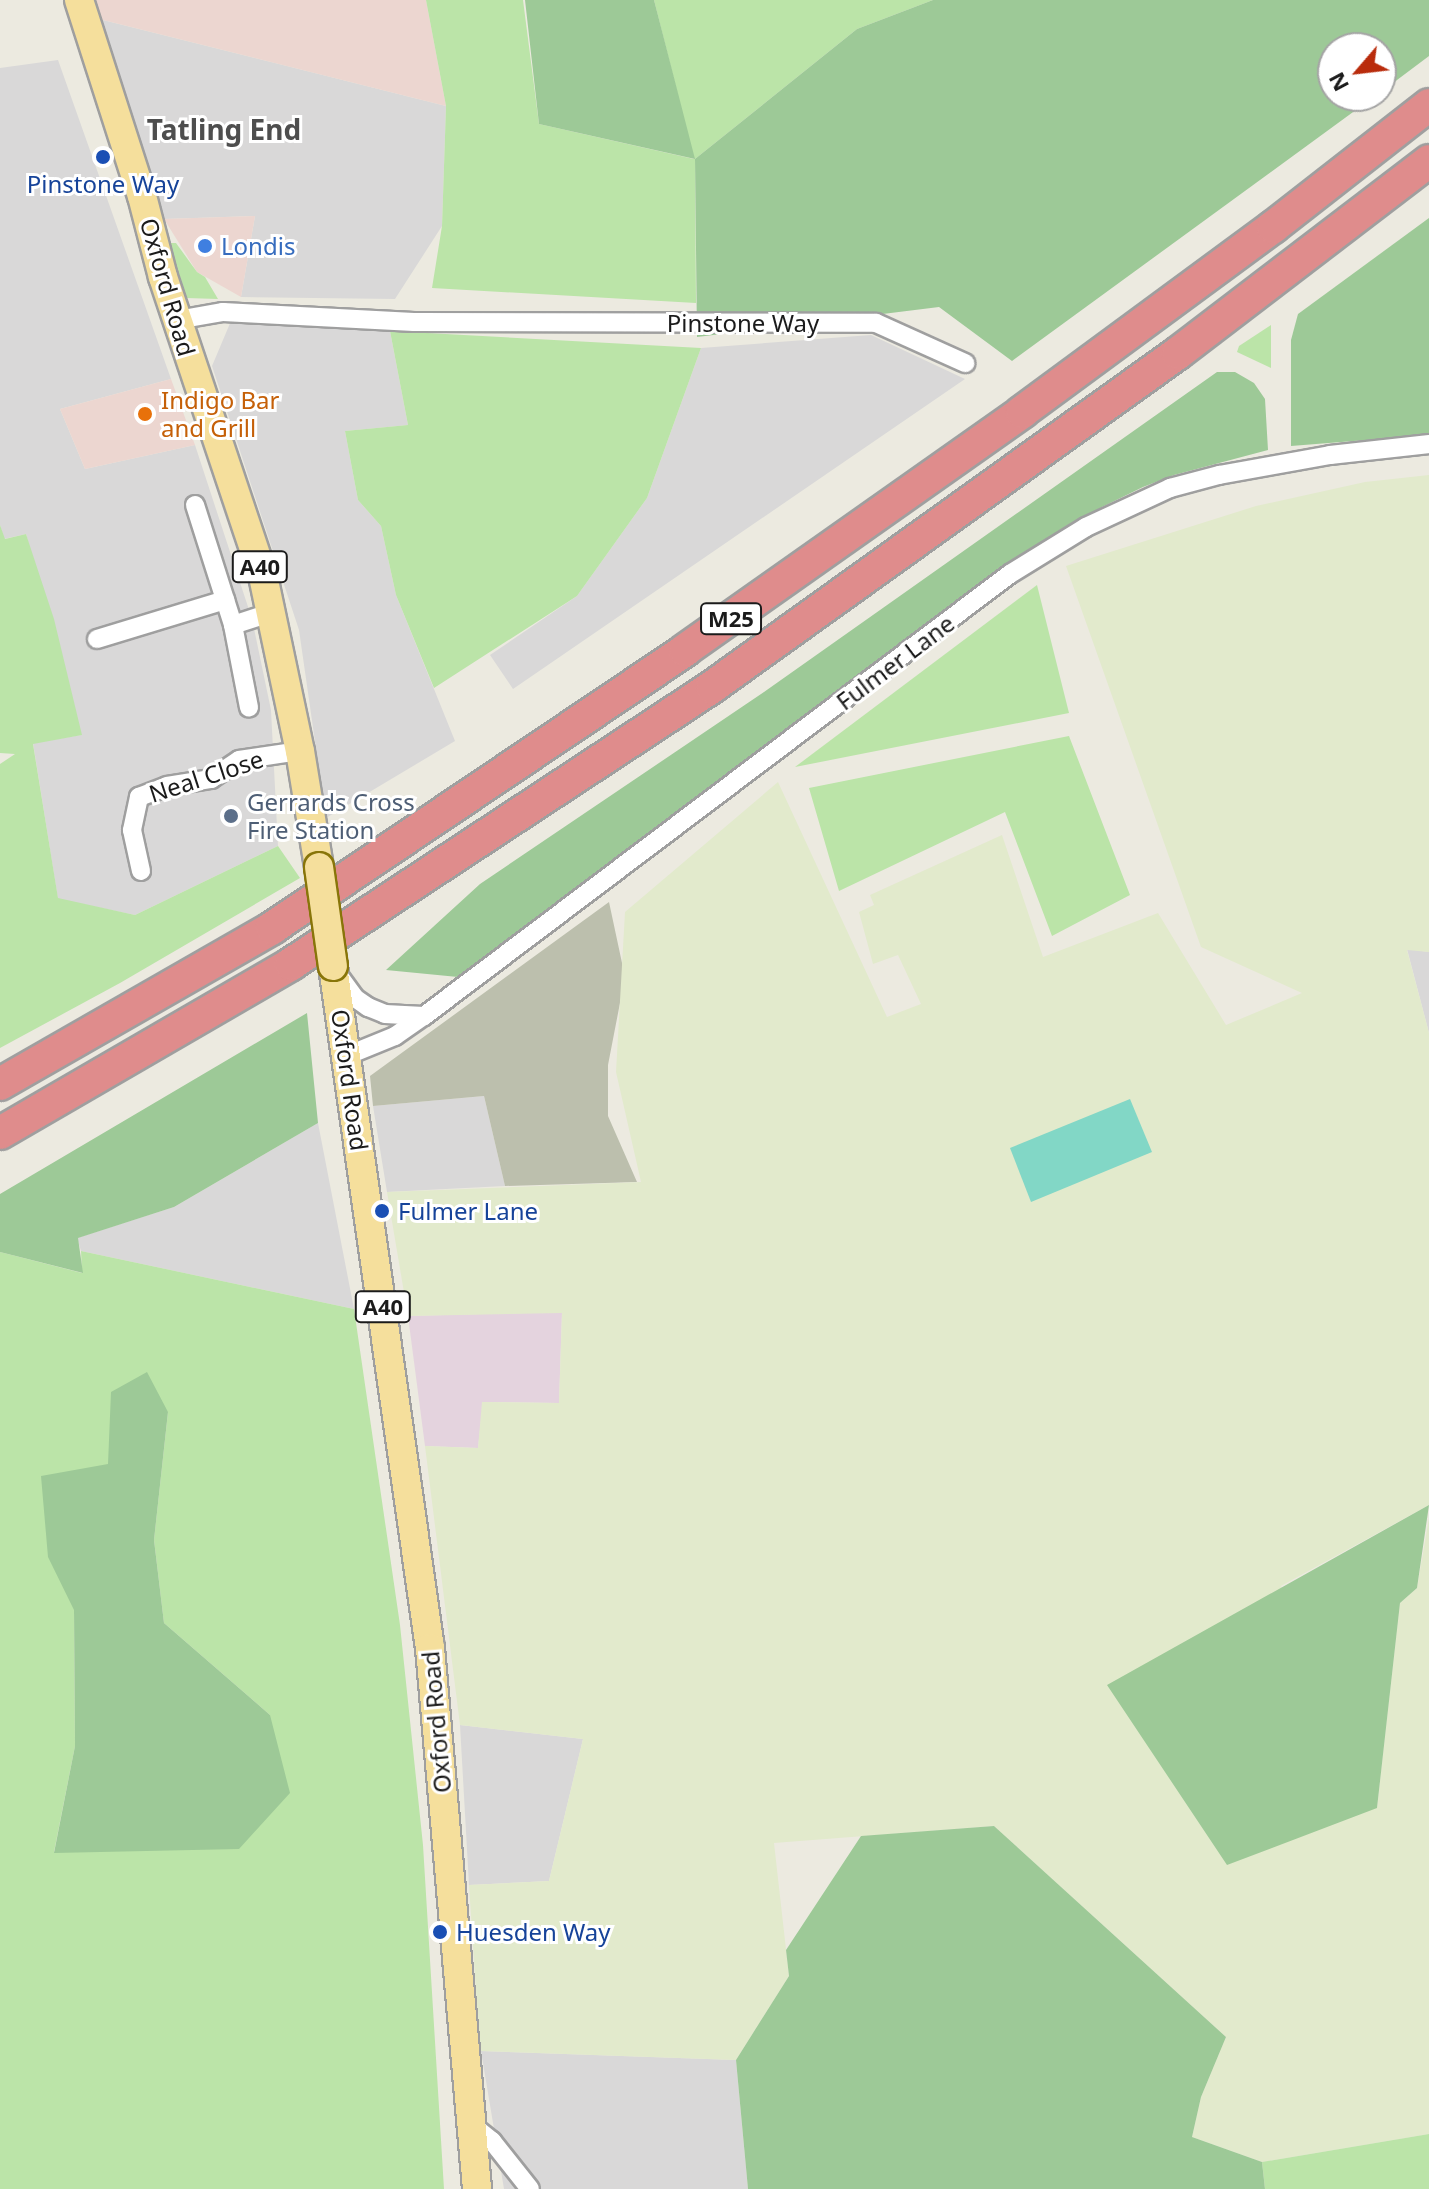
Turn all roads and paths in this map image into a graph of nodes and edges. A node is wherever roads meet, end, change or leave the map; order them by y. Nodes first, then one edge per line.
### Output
1 (63, 0) edge
2 (79, 0) edge
3 (1429, 105) edge
4 (1429, 161) edge
5 (163, 277) junction
6 (177, 320) junction
7 (965, 363) dead end
8 (1429, 444) edge
9 (195, 505) dead end
10 (225, 600) junction
11 (271, 613) junction
12 (233, 625) junction
13 (97, 639) dead end
14 (249, 707) dead end
15 (300, 751) junction
16 (141, 871) dead end
17 (333, 966) junction
18 (424, 1016) junction
19 (346, 1056) junction
20 (0, 1084) edge
21 (0, 1133) edge
22 (472, 2125) junction
23 (477, 2189) edge
24 (530, 2189) edge

1 - 5 main road, A40
2 - 5 main road, Oxford Road / A40
3 - 20 highway, M25
4 - 21 highway, M25
5 - 6 main road, Oxford Road / A40
6 - 7 street, Pinstone Way
6 - 11 main road, Oxford Road / A40
8 - 18 street, Fulmer Lane
9 - 10 street
10 - 12 street
10 - 13 street
11 - 12 street
11 - 15 main road, Oxford Road / A40
12 - 14 street
15 - 16 street, Neal Close
15 - 17 main road, Oxford Road / A40, bridge
17 - 18 street
17 - 19 main road, Oxford Road / A40
18 - 19 street, Fulmer Lane
19 - 22 main road, Oxford Road / A40
22 - 23 main road, Oxford Road / A40
22 - 24 street

